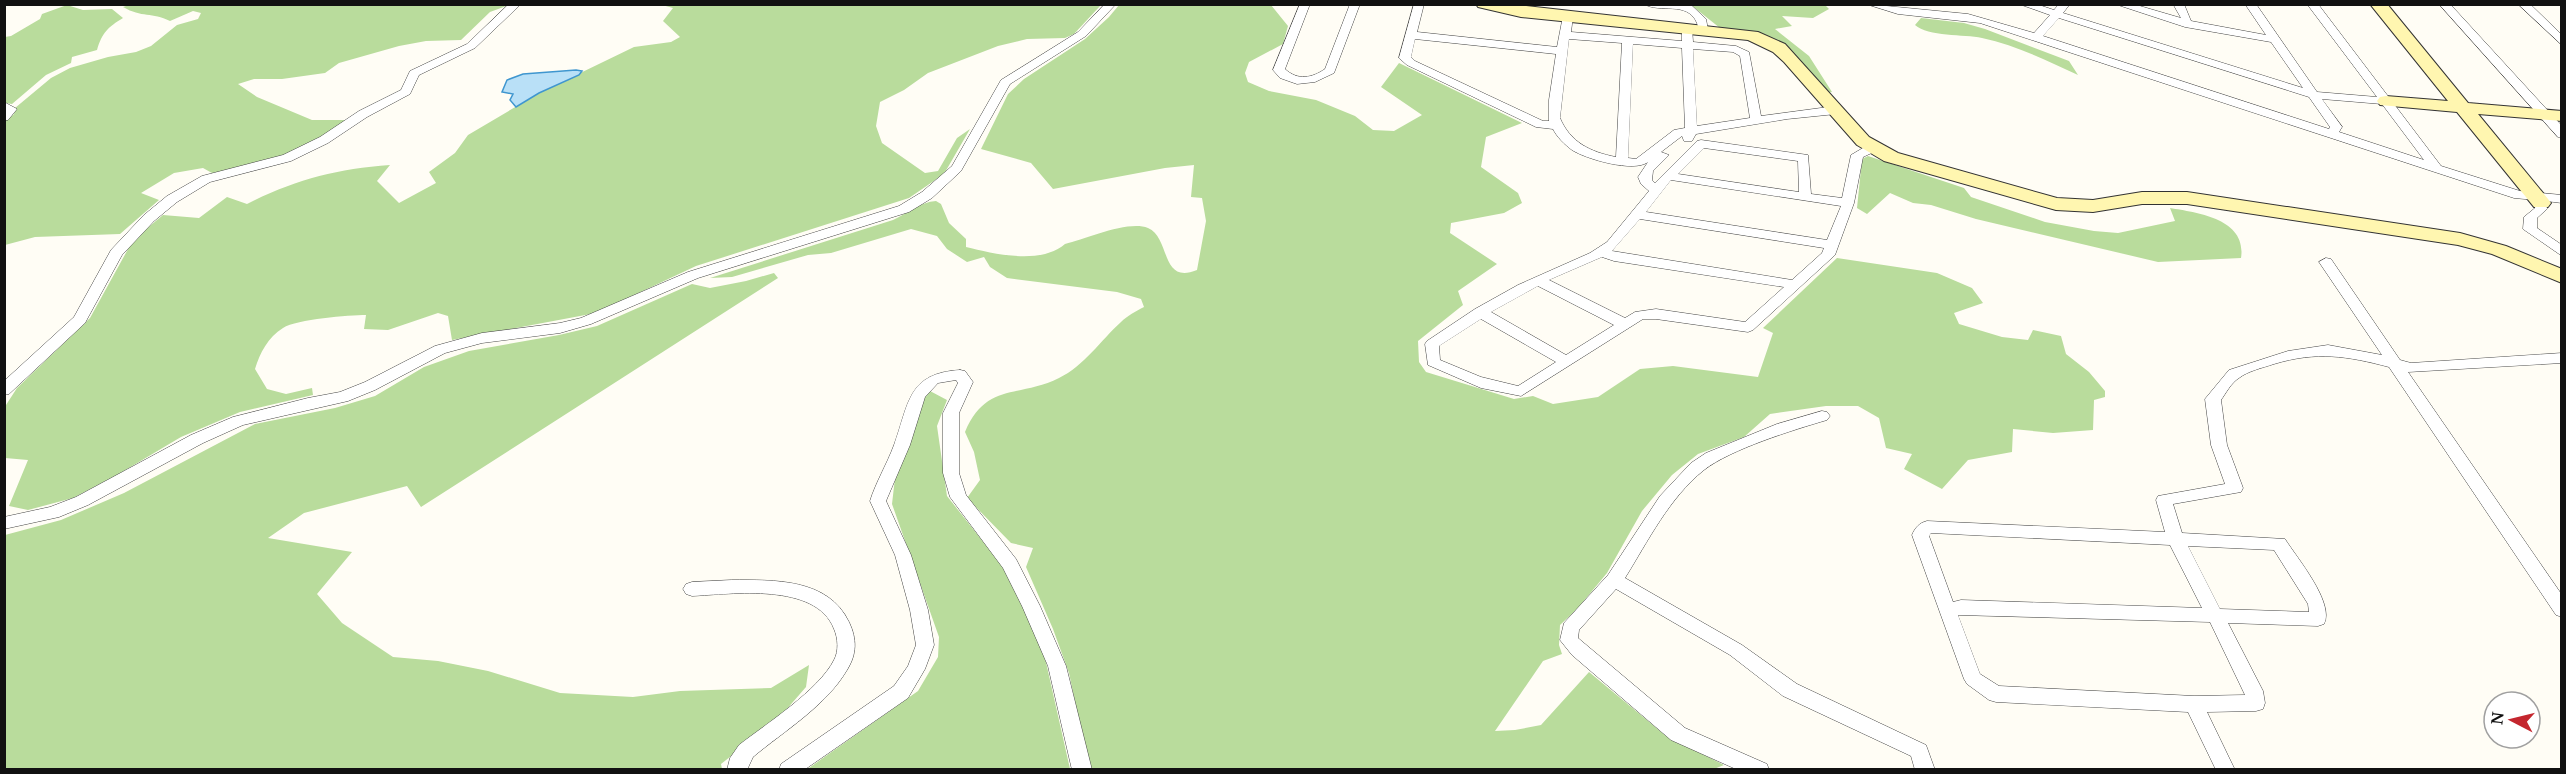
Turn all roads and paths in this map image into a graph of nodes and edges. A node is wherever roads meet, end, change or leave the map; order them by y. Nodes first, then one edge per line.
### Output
1 (516, 4) edge
2 (1111, 4) edge
3 (1305, 4) edge
4 (1355, 4) edge
5 (1419, 4) edge
6 (1484, 4) edge
7 (1649, 4) edge
8 (1871, 4) edge
9 (2024, 4) edge
10 (2065, 4) edge
11 (2120, 4) edge
12 (2178, 4) edge
13 (2250, 4) edge
14 (2312, 4) edge
15 (2378, 4) edge
16 (2444, 4) edge
17 (2523, 4) edge
18 (1684, 5) edge
19 (2057, 14) junction
20 (1568, 16) junction
21 (2185, 24) junction
22 (1412, 34) junction
23 (1693, 34) junction
24 (1565, 35) junction
25 (2036, 38) junction
26 (2274, 39) junction
27 (1628, 40) junction
28 (2562, 42) edge
29 (1563, 51) junction
30 (2314, 95) junction
31 (2386, 101) junction
32 (4, 105) edge
33 (2464, 109) junction
34 (1836, 110) junction
35 (2553, 116) edge
36 (4, 117) edge
37 (1758, 120) junction
38 (1558, 126) junction
39 (1691, 131) junction
40 (2332, 134) junction
41 (2562, 134) edge
42 (1872, 148) junction
43 (1622, 162) junction
44 (2436, 167) junction
45 (1668, 177) junction
46 (1657, 190) junction
47 (1805, 195) junction
48 (2562, 199) edge
49 (2538, 200) junction
50 (1848, 203) junction
51 (1636, 214) junction
52 (1833, 245) junction
53 (1602, 252) junction
54 (2562, 252) edge
55 (2326, 262) dead end
56 (2562, 277) edge
57 (1538, 280) junction
58 (1793, 286) junction
59 (1480, 312) junction
60 (1624, 324) junction
61 (2562, 358) edge
62 (1566, 362) junction
63 (2393, 363) junction
64 (4, 390) edge
65 (1822, 416) dead end
66 (4, 523) edge
67 (2175, 538) junction
68 (1614, 580) junction
69 (692, 589) dead end
70 (1948, 610) junction
71 (2562, 610) edge
72 (2214, 616) junction
73 (2194, 704) junction
74 (737, 770) edge
75 (788, 770) edge
76 (1082, 770) edge
77 (1760, 770) edge
78 (1925, 770) edge
79 (2226, 770) edge

1 - 64 street
2 - 66 street
3 - 4 street
5 - 22 street
6 - 20 street
7 - 18 street
8 - 25 street
9 - 19 street
10 - 19 street
11 - 21 street
12 - 21 street
13 - 26 street
14 - 31 street
15 - 33 street
16 - 35 street
17 - 28 street
18 - 23 street
19 - 25 street
19 - 30 street
20 - 23 street
20 - 24 street
21 - 26 street
22 - 29 street
22 - 38 street
23 - 27 street
23 - 34 street
23 - 37 street
23 - 39 street
24 - 27 street
24 - 29 street
25 - 40 street
26 - 30 street
27 - 43 street
29 - 38 street
30 - 31 street
30 - 40 street
31 - 33 street
31 - 44 street
32 - 36 street
33 - 35 street
33 - 49 street
34 - 37 street
34 - 42 street
35 - 41 street
37 - 39 street
38 - 43 street
39 - 43 street
39 - 46 street
40 - 44 street
42 - 50 street
42 - 56 street
44 - 49 street
45 - 46 street
45 - 47 street
45 - 47 street
46 - 51 street
47 - 50 street
48 - 49 street
49 - 54 street
50 - 52 street
51 - 52 street
51 - 53 street
52 - 58 street
53 - 57 street
53 - 58 street
55 - 63 street
57 - 59 street
57 - 60 street
58 - 60 street
59 - 62 street
59 - 62 street
60 - 62 street
61 - 63 street
63 - 67 street
63 - 71 street
65 - 68 street
67 - 70 street
67 - 72 street
67 - 72 street
68 - 77 street
68 - 78 street
69 - 74 street
70 - 72 street
70 - 73 street
72 - 73 street
73 - 79 street
75 - 76 street

